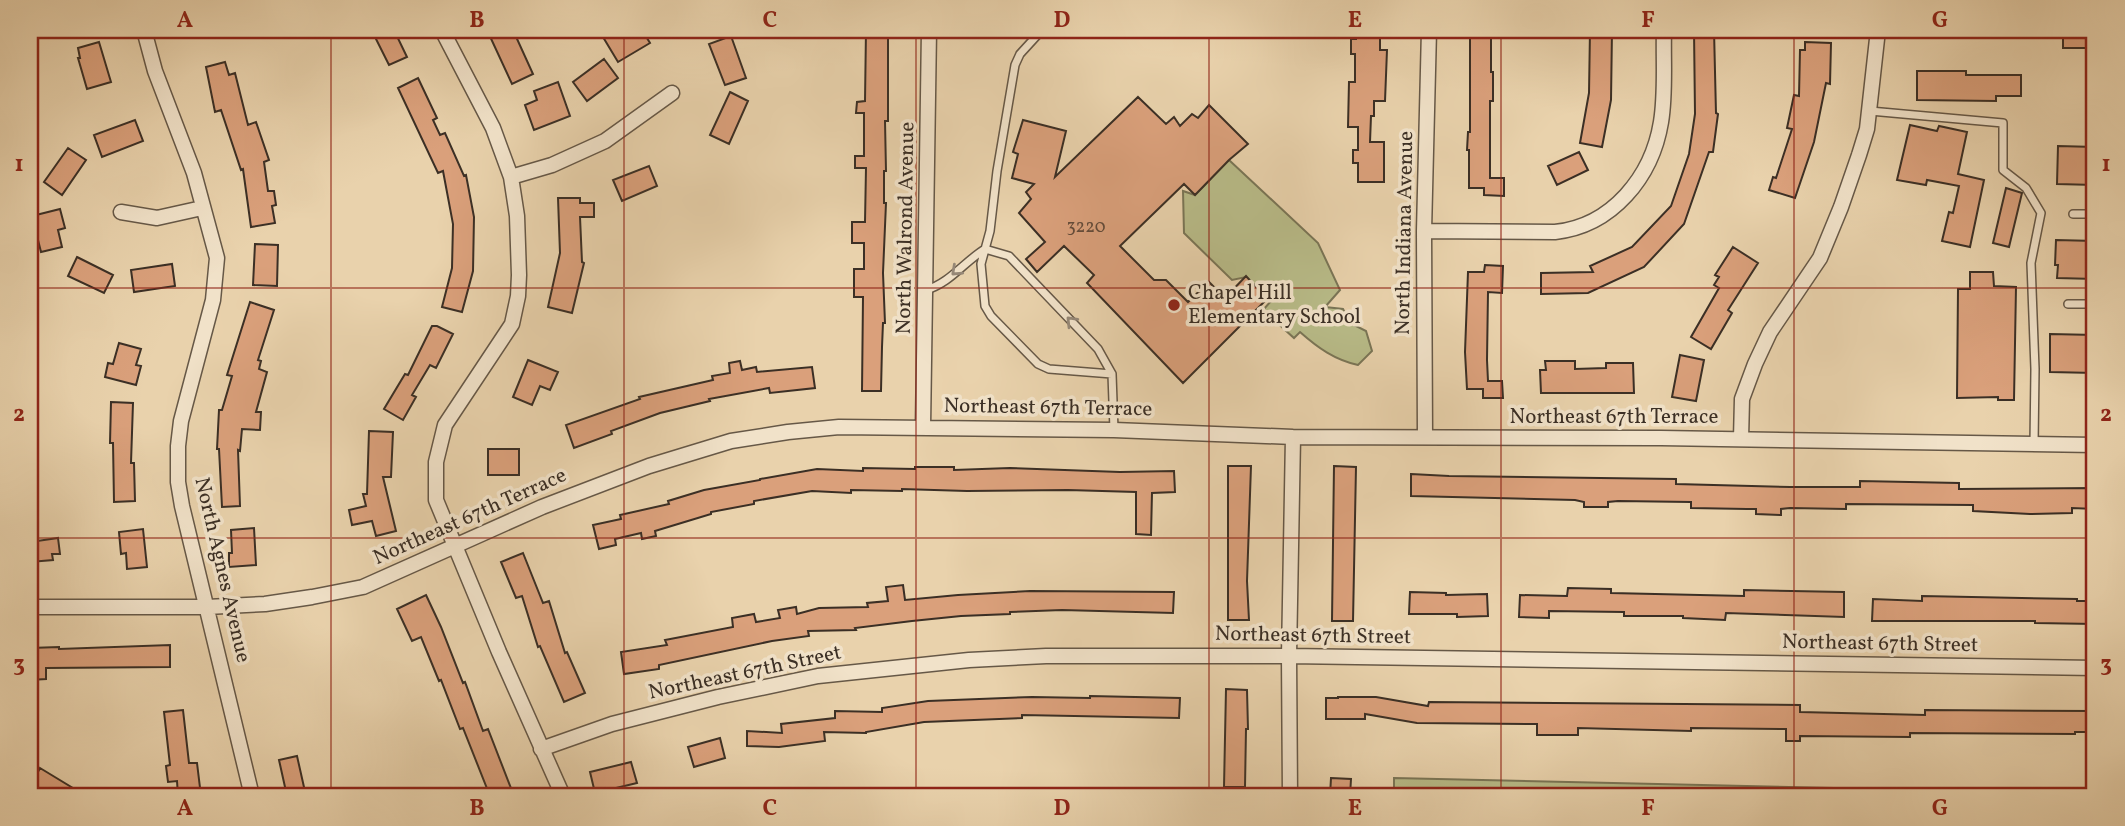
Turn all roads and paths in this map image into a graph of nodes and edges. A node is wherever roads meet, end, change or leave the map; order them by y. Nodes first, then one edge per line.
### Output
1 (144, 30) edge
2 (442, 30) edge
3 (929, 30) edge
4 (953, 30) edge
5 (967, 30) edge
6 (1042, 30) edge
7 (1429, 30) edge
8 (1664, 30) edge
9 (1878, 30) edge
10 (672, 93) dead end
11 (1869, 111) junction
12 (510, 177) junction
13 (202, 208) junction
14 (121, 212) dead end
15 (2073, 214) dead end
16 (2095, 214) edge
17 (1424, 231) junction
18 (985, 248) junction
19 (926, 290) junction
20 (2068, 304) dead end
21 (2095, 304) edge
22 (1112, 374) junction
23 (923, 427) junction
24 (1115, 430) junction
25 (1425, 436) junction
26 (1293, 437) junction
27 (1741, 439) junction
28 (2034, 444) junction
29 (2095, 445) edge
30 (455, 546) junction
31 (30, 607) edge
32 (206, 607) junction
33 (1289, 656) junction
34 (2095, 668) edge
35 (541, 749) junction
36 (252, 796) edge
37 (563, 796) edge
38 (1290, 796) edge

1 - 13 street, North Agnes Avenue
2 - 12 street
3 - 19 street, North Walrond Avenue
4 - 5 lane
6 - 18 lane
7 - 17 street, North Indiana Avenue
8 - 17 street
9 - 11 street
10 - 12 street
11 - 27 street
11 - 28 lane
12 - 30 street
13 - 14 street
13 - 32 street, North Agnes Avenue
15 - 16 lane
17 - 25 street, North Indiana Avenue
18 -> 19 lane
22 -> 18 lane
18 - 22 lane
19 - 23 street, North Walrond Avenue
20 - 21 lane
22 - 24 lane
23 - 24 street, Northeast 67th Terrace
23 - 30 street, Northeast 67th Terrace
24 - 26 street, Northeast 67th Terrace
25 - 26 street, Northeast 67th Terrace
25 - 27 street, Northeast 67th Terrace
26 - 33 street
27 - 28 street, Northeast 67th Terrace
28 - 29 street, Northeast 67th Terrace
30 - 32 street, Northeast 67th Terrace
30 - 35 street
31 - 32 street, Northeast 67th Terrace
32 - 36 street, North Agnes Avenue
33 - 34 street, Northeast 67th Street
33 - 35 street, Northeast 67th Street
33 - 38 street
35 - 37 street

